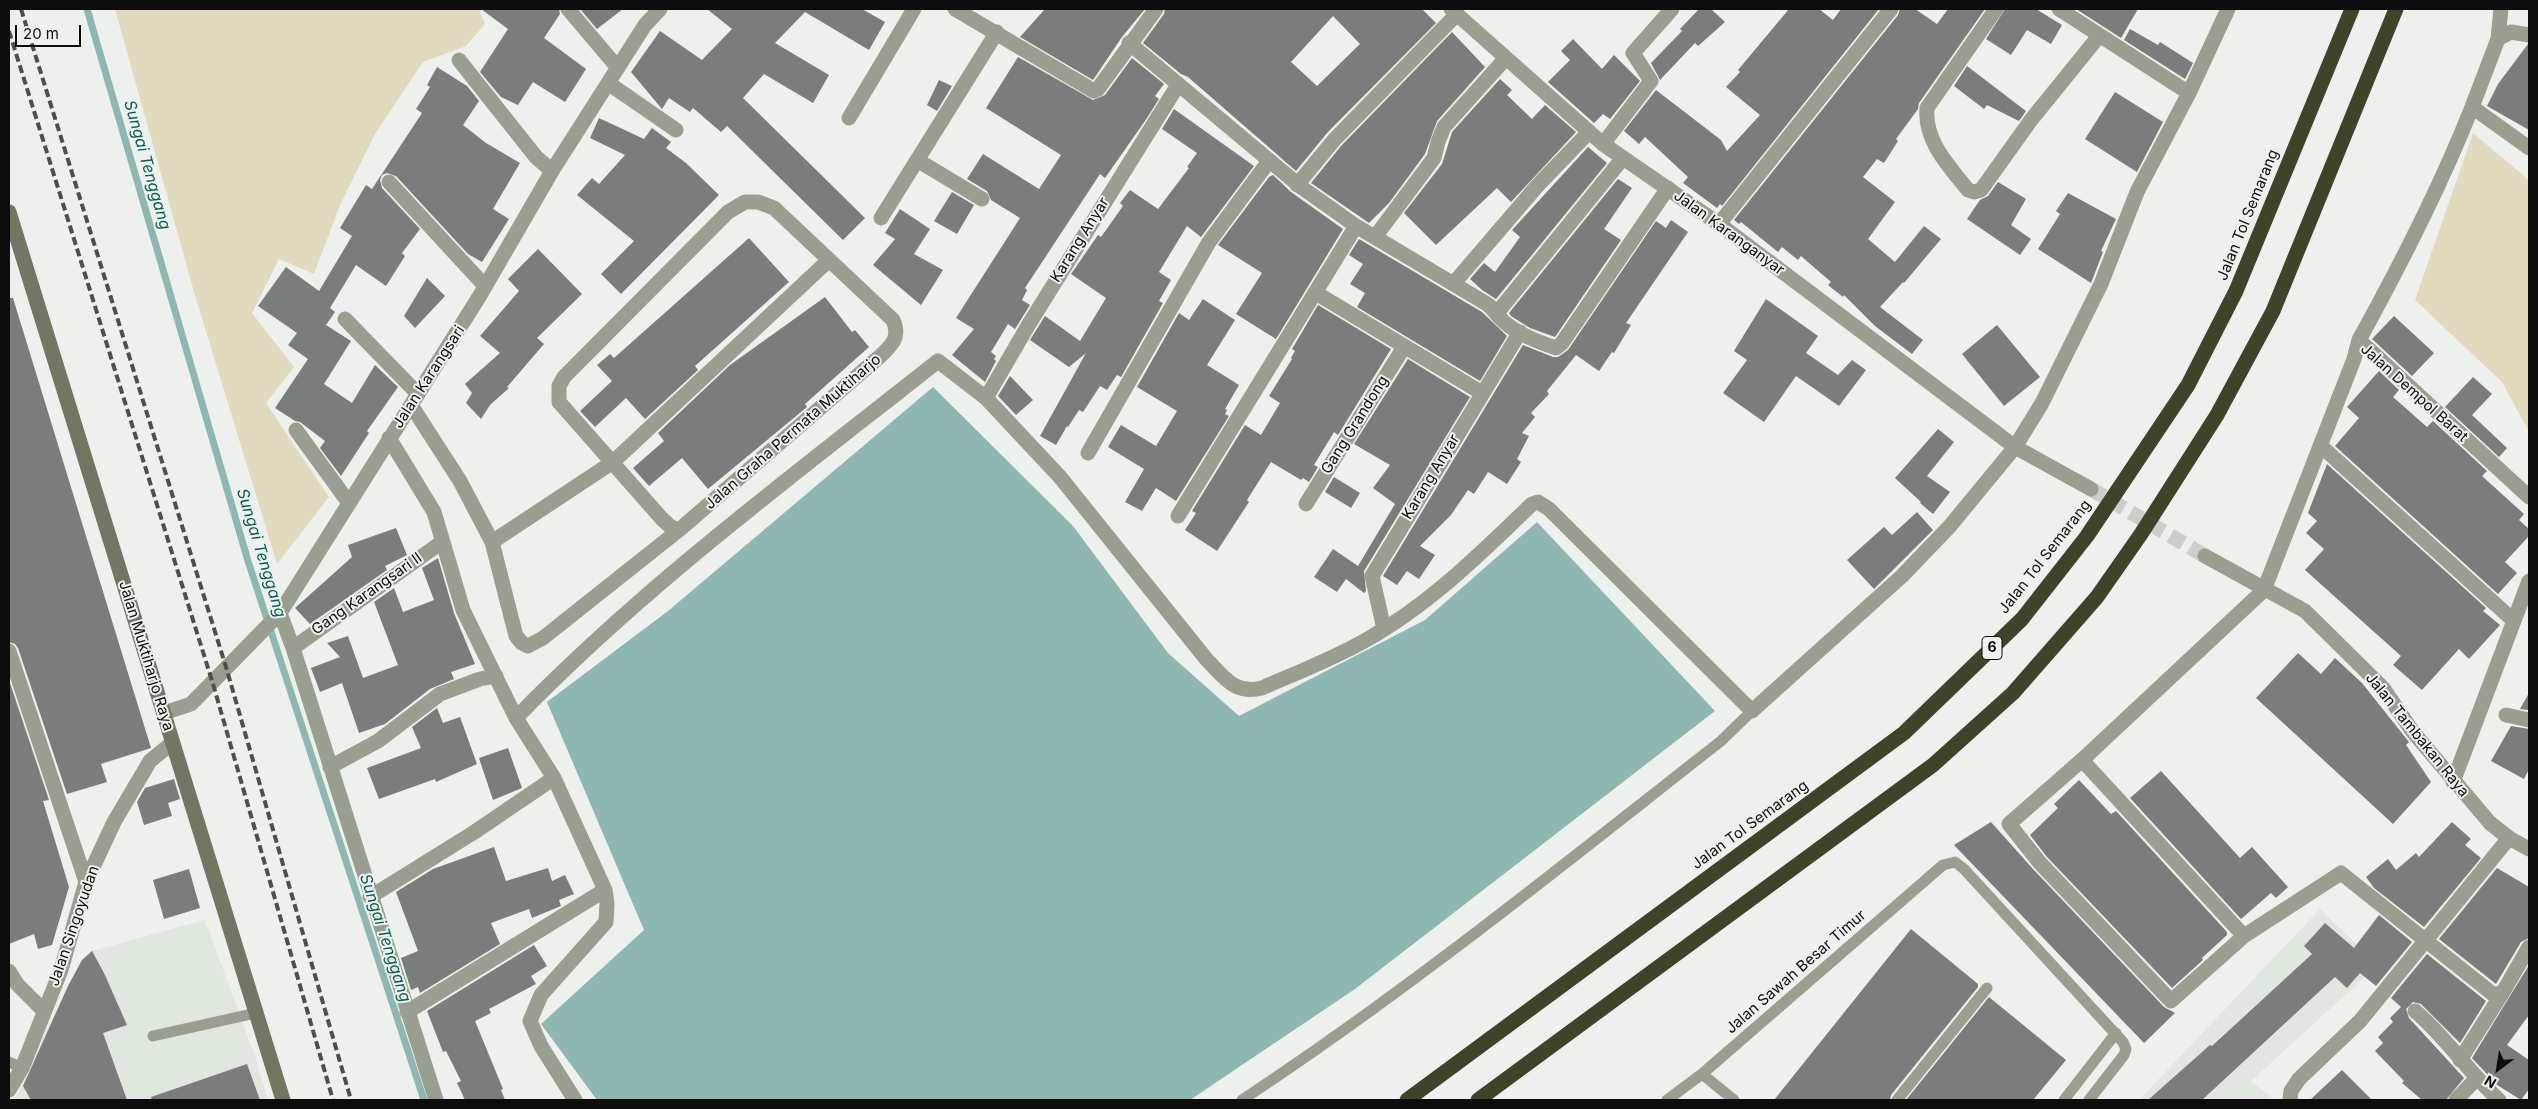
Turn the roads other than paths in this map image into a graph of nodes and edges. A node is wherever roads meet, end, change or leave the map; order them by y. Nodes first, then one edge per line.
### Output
1 (568, 9) edge
2 (660, 9) edge
3 (914, 9) edge
4 (955, 9) edge
5 (1156, 9) edge
6 (1672, 9) edge
7 (1891, 9) edge
8 (1996, 9) edge
9 (2059, 9) edge
10 (2227, 9) edge
11 (2352, 9) edge
12 (2396, 9) edge
13 (2501, 9) edge
14 (1454, 12) edge
15 (997, 32) junction
16 (2529, 35) edge
17 (2099, 36) junction
18 (2498, 39) junction
19 (1129, 43) junction
20 (1506, 58) junction
21 (459, 60) dead end
22 (618, 68) junction
23 (608, 83) junction
24 (1178, 84) junction
25 (2189, 93) junction
26 (2472, 107) junction
27 (849, 118) dead end
28 (676, 130) dead end
29 (1589, 132) junction
30 (1603, 144) junction
31 (2529, 148) edge
32 (1624, 158) junction
33 (916, 160) junction
34 (1269, 161) junction
35 (552, 171) junction
36 (389, 182) dead end
37 (1297, 184) junction
38 (1668, 188) junction
39 (982, 199) dead end
40 (881, 218) dead end
41 (10, 220) edge
42 (1719, 224) junction
43 (1356, 226) junction
44 (1375, 237) junction
45 (829, 260) junction
46 (1454, 283) junction
47 (485, 286) junction
48 (1316, 293) junction
49 (1497, 312) junction
50 (345, 319) dead end
51 (1520, 332) junction
52 (2360, 340) junction
53 (1404, 346) junction
54 (1482, 393) junction
55 (986, 398) junction
56 (415, 400) junction
57 (296, 430) dead end
58 (389, 438) junction
59 (2321, 446) junction
60 (2020, 451) junction
61 (1088, 453) dead end
62 (613, 462) junction
63 (2091, 489) tunnel mouth
64 (2529, 497) edge
65 (349, 503) junction
66 (1306, 504) dead end
67 (1178, 516) dead end
68 (679, 530) junction
69 (442, 542) junction
70 (492, 542) junction
71 (2205, 556) tunnel mouth
72 (2529, 581) edge
73 (2259, 587) junction
74 (278, 615) junction
75 (2514, 621) junction
76 (1384, 629) junction
77 (293, 648) junction
78 (9, 651) edge
79 (496, 676) junction
80 (1752, 711) junction
81 (164, 713) junction
82 (2506, 715) dead end
83 (516, 718) junction
84 (2529, 720) edge
85 (172, 743) junction
86 (2082, 760) junction
87 (330, 768) junction
88 (554, 778) junction
89 (2453, 782) junction
90 (2509, 838) junction
91 (2529, 849) edge
92 (86, 882) junction
93 (605, 890) junction
94 (370, 897) junction
95 (2244, 936) junction
96 (2426, 941) junction
97 (2529, 946) edge
98 (9, 971) edge
99 (1987, 988) dead end
100 (2503, 992) junction
101 (44, 1011) junction
102 (2415, 1011) dead end
103 (407, 1012) junction
104 (256, 1013) junction
105 (2116, 1033) junction
106 (153, 1036) dead end
107 (2460, 1060) junction
108 (16, 1065) edge
109 (1702, 1074) junction
110 (2476, 1079) junction
111 (9, 1090) edge
112 (283, 1100) edge
113 (436, 1100) edge
114 (576, 1100) edge
115 (1242, 1100) edge
116 (1407, 1100) edge
117 (1478, 1100) edge
118 (1667, 1100) edge
119 (1734, 1100) edge
120 (1897, 1100) edge
121 (2064, 1100) edge
122 (2089, 1100) edge
123 (2290, 1100) edge
124 (2456, 1100) edge
125 (2499, 1100) edge

1 - 22 street
2 - 22 street, Jalan Karangsari
3 - 27 street
4 - 15 street
5 - 19 street
6 - 30 street
7 - 42 street
8 - 17 street
9 - 17 street
10 - 25 street
11 - 116 highway, Jalan Tol Semarang / 6
12 - 117 highway
13 - 18 street
14 - 20 street, Jalan Karanganyar
14 - 37 street
15 - 19 street
15 - 33 street
16 - 18 street
17 - 25 street
18 - 26 street
19 - 24 street
20 - 29 street, Jalan Karanganyar
20 - 44 street
21 - 35 street
22 - 23 street, Jalan Karangsari
23 - 28 street
23 - 35 street, Jalan Karangsari
24 - 34 street
24 - 55 street, Karang Anyar
25 - 60 street
26 - 31 street
26 - 52 street
29 - 30 street, Jalan Karanganyar
29 - 46 street
30 - 32 street, Jalan Karanganyar
32 - 38 street, Jalan Karanganyar
32 - 49 street
33 - 39 street
33 - 40 street
34 - 37 street
34 - 61 street
35 - 47 street, Jalan Karangsari
36 - 47 street
37 - 43 street
38 - 42 street, Jalan Karanganyar
38 - 51 street
41 - 81 street, Jalan Muktiharjo Raya
42 - 60 street, Jalan Karanganyar
43 - 44 street
43 - 48 street
44 - 46 street
45 - 62 street
45 - 62 street, Jalan Graha Permata Muktiharjo
45 - 68 street, Jalan Graha Permata Muktiharjo
46 - 49 street
47 - 56 street, Jalan Karangsari
48 - 53 street
48 - 67 street
49 - 51 street
50 - 56 street
51 - 54 street, Karang Anyar
52 - 59 street, Jalan Dempol Barat
52 - 64 street, Jalan Dempol Barat
53 - 54 street
53 - 66 street, Gang Grandong
54 - 76 street, Karang Anyar
55 - 76 street
55 - 83 street
56 - 58 street, Jalan Karangsari
56 - 70 street
57 - 65 street
58 - 65 street, Jalan Karangsari
58 - 69 street
59 - 73 street, Jalan Dempol Barat
59 - 75 street
60 - 63 street
60 - 80 street
62 - 68 street, Jalan Graha Permata Muktiharjo
62 - 70 street
65 - 74 street, Jalan Karangsari
68 - 70 street
69 - 77 street, Gang Karangsari II
69 - 79 street
71 - 73 street, Jalan Tambakan Raya
72 - 75 street
73 - 86 street
73 - 89 street, Jalan Tambakan Raya
74 - 77 street
74 - 81 street, Jalan Karangsari
75 - 89 street
76 - 80 street
77 - 87 street
78 - 92 street
79 - 83 street
79 - 87 street
80 - 115 lane
81 - 85 street, Jalan Muktiharjo Raya
82 - 84 street
83 - 88 street
85 - 92 street, Jalan Singoyudan
85 - 104 street, Jalan Muktiharjo Raya
86 - 95 street
86 - 95 street
87 - 94 street
88 - 93 street
88 - 94 street
89 - 90 street, Jalan Tambakan Raya
90 - 91 street, Jalan Tambakan Raya
90 - 96 street
92 - 101 street, Jalan Singoyudan
93 - 103 street
93 - 114 street
94 - 103 street
95 - 96 street
96 - 100 street
96 - 123 street
97 - 100 street
98 - 101 street, Jalan Singoyudan
99 - 120 lane
100 - 107 street
101 - 108 street, Jalan Singoyudan
102 - 107 street
103 - 113 street
104 - 106 lane
104 - 112 street, Jalan Muktiharjo Raya
105 - 109 lane, Jalan Sawah Besar Timur
105 - 121 lane
105 - 122 lane
107 - 110 street
108 - 111 street, Jalan Singoyudan
109 - 118 lane, Jalan Sawah Besar Timur
109 - 119 lane
110 - 124 street
110 - 125 street

